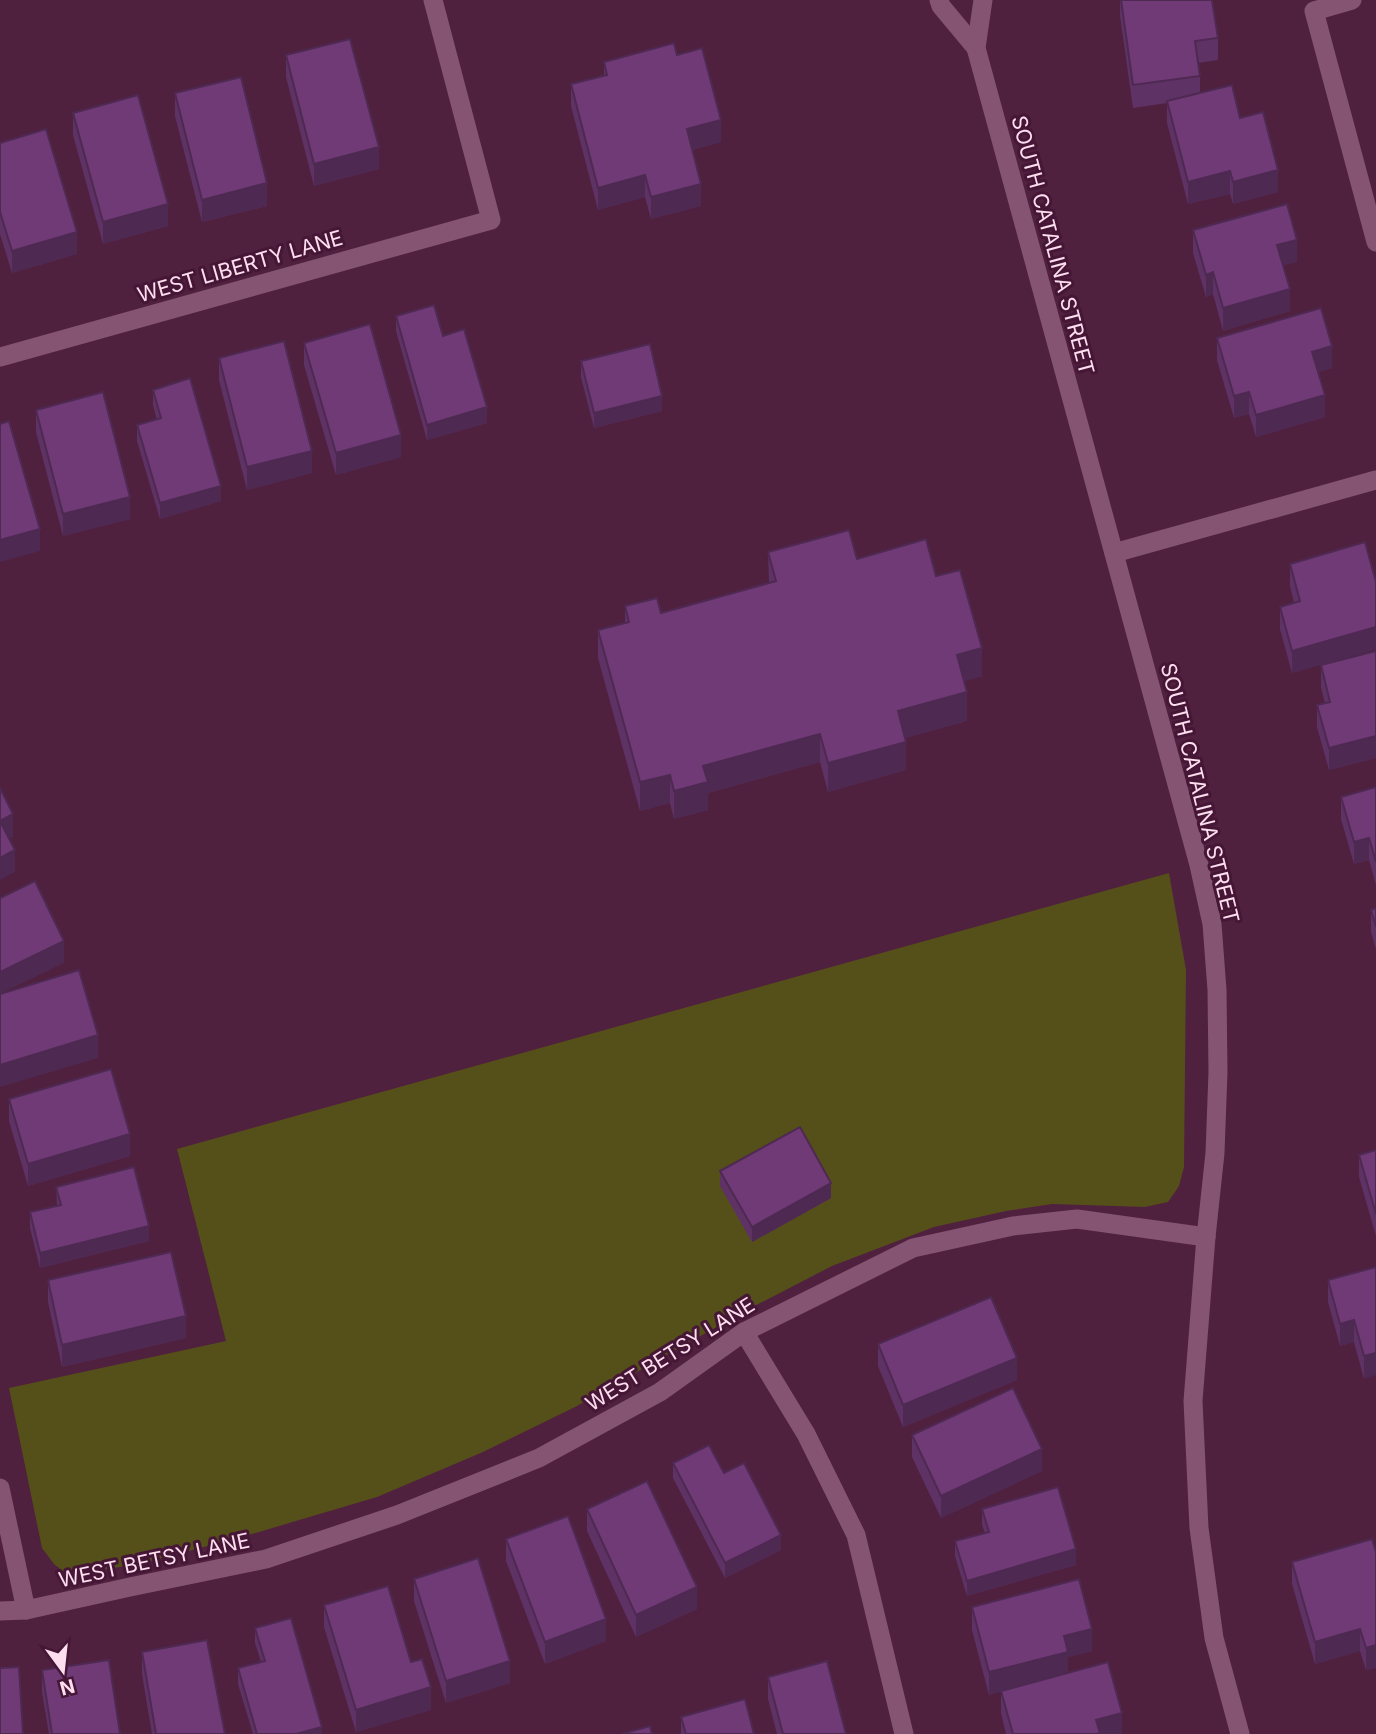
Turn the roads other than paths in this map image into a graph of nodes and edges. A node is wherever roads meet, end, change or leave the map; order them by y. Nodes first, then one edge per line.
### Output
1 (433, 0) edge
2 (939, 0) edge
3 (983, 0) edge
4 (1352, 0) edge
5 (976, 48) junction
6 (1376, 243) edge
7 (0, 357) edge
8 (1376, 480) edge
9 (1114, 553) junction
10 (1206, 1237) junction
11 (744, 1332) junction
12 (0, 1488) edge
13 (26, 1610) junction
14 (0, 1611) edge
15 (904, 1734) edge
16 (1240, 1734) edge

1 - 7 street, WEST LIBERTY LANE
2 - 5 street, SOUTH CATALINA STREET
3 - 5 street, SOUTH CATALINA STREET
4 - 6 street
5 - 9 street, SOUTH CATALINA STREET
8 - 9 street
9 - 10 street, SOUTH CATALINA STREET
10 - 11 street, WEST BETSY LANE
10 - 16 street, SOUTH CATALINA STREET
11 - 13 street, WEST BETSY LANE
11 - 15 street
12 - 13 street
13 - 14 street, WEST BETSY LANE

